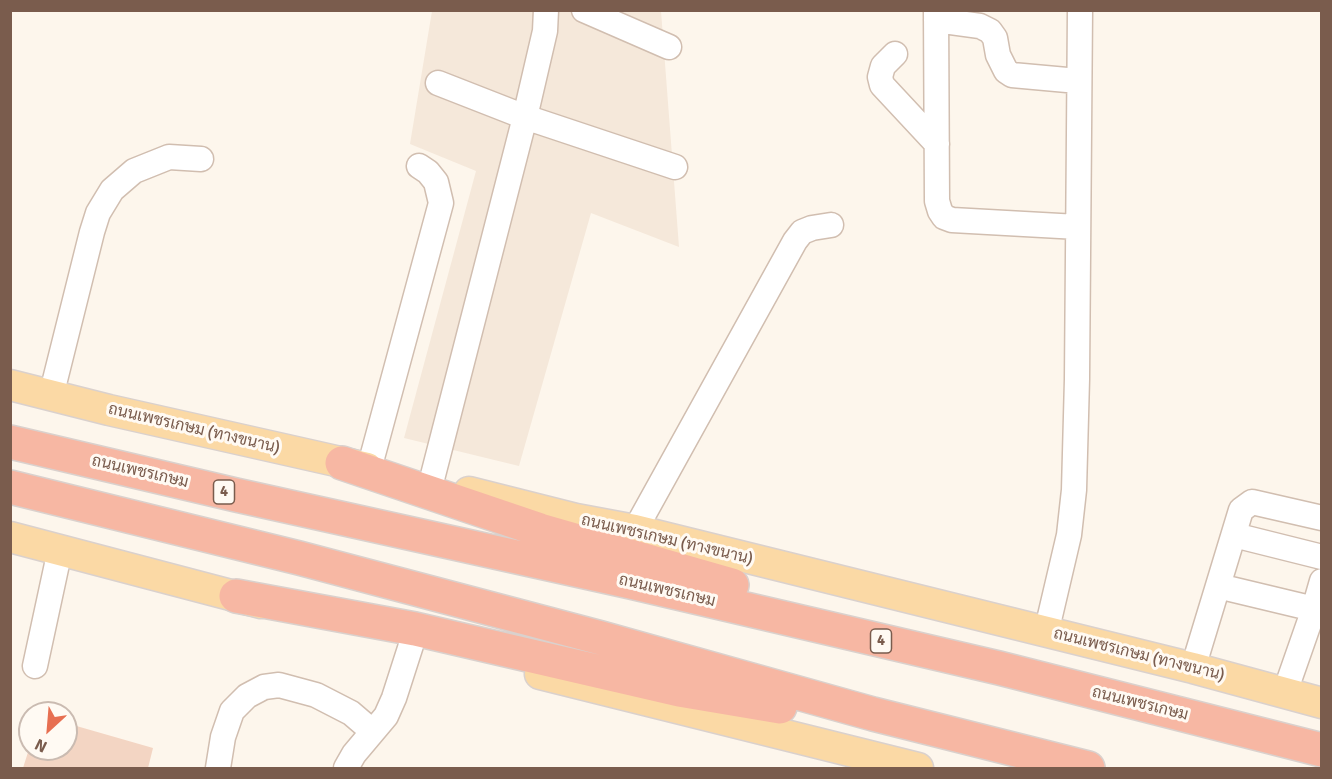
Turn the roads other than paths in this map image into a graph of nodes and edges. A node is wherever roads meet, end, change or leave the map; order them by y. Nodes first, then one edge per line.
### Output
1 (546, 10) edge
2 (584, 10) edge
3 (1080, 10) edge
4 (936, 15) edge
5 (669, 47) dead end
6 (895, 54) dead end
7 (1078, 81) junction
8 (438, 84) dead end
9 (525, 117) junction
10 (937, 144) junction
11 (201, 159) dead end
12 (419, 166) dead end
13 (675, 167) dead end
14 (831, 225) dead end
15 (1077, 227) junction
16 (10, 385) edge
17 (51, 396) junction
18 (10, 442) edge
19 (356, 466) junction
20 (431, 483) junction
21 (10, 487) edge
22 (1322, 518) edge
23 (635, 530) junction
24 (1234, 536) junction
25 (10, 537) edge
26 (60, 550) junction
27 (1322, 557) edge
28 (1322, 581) edge
29 (1218, 586) junction
30 (236, 596) junction
31 (1314, 609) junction
32 (1046, 633) junction
33 (411, 642) junction
34 (940, 655) junction
35 (35, 666) dead end
36 (1194, 668) junction
37 (1285, 692) junction
38 (1322, 703) edge
39 (372, 731) junction
40 (986, 743) junction
41 (1322, 750) edge
42 (218, 768) edge
43 (346, 768) edge
44 (918, 768) edge
45 (1088, 768) edge

1 - 9 street
2 - 5 street
3 - 7 street
4 - 7 street
4 - 10 street
6 - 10 street
7 - 15 street
8 - 9 street
9 - 13 street
9 - 20 street
10 - 15 street
11 - 17 street
12 - 19 street
14 - 23 street
15 - 32 street
16 - 17 main road, ถนนเพชรเกษม (ทางขนาน)
17 - 19 main road, ถนนเพชรเกษม (ทางขนาน)
18 - 34 highway, ถนนเพชรเกษม / 4
19 - 20 main road, ถนนเพชรเกษม (ทางขนาน)
19 - 34 highway
20 - 23 main road, ถนนเพชรเกษม (ทางขนาน)
21 - 40 highway
22 - 24 street
23 - 32 main road, ถนนเพชรเกษม (ทางขนาน)
24 - 27 street
24 - 29 street
25 - 26 main road
26 - 30 main road
26 - 35 street
28 - 31 street
29 - 31 street
29 - 36 street
30 - 33 main road
30 - 40 highway
31 - 37 street
32 - 36 main road, ถนนเพชรเกษม (ทางขนาน)
33 - 39 street
33 - 44 main road
34 - 41 highway, ถนนเพชรเกษม / 4
36 - 37 main road, ถนนเพชรเกษม (ทางขนาน)
37 - 38 main road, ถนนเพชรเกษม (ทางขนาน)
39 - 42 street
39 - 43 street
40 - 45 highway

